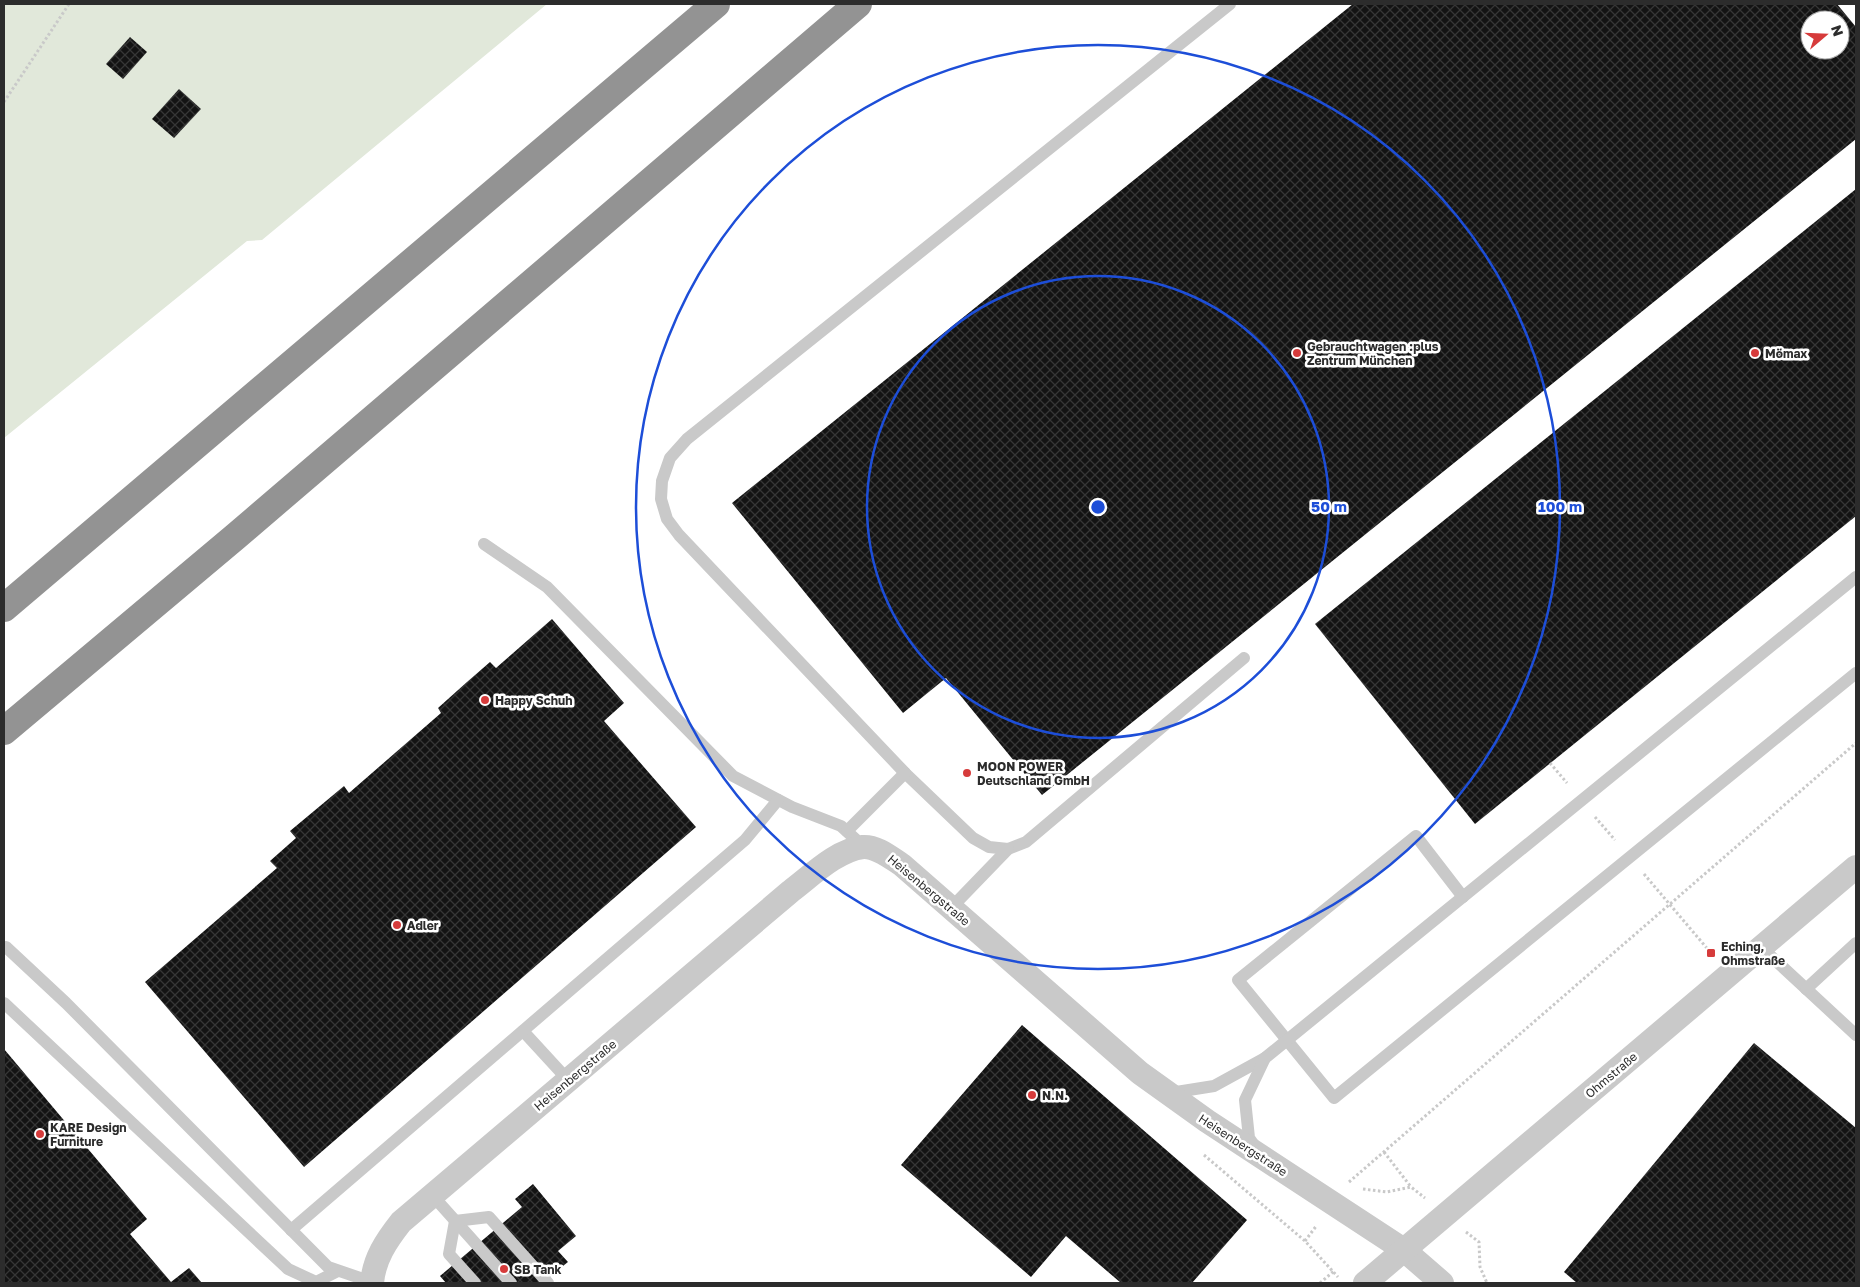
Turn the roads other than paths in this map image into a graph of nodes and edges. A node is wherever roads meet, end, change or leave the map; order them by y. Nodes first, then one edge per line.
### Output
1 (716, 4) edge
2 (858, 4) edge
3 (1230, 4) edge
4 (484, 544) dead end
5 (1856, 577) edge
6 (4, 608) edge
7 (1244, 658) dead end
8 (1856, 673) edge
9 (4, 731) edge
10 (905, 773) junction
11 (778, 800) junction
12 (846, 831) junction
13 (864, 847) junction
14 (1008, 849) junction
15 (1856, 867) edge
16 (1463, 897) junction
17 (951, 908) junction
18 (1856, 943) edge
19 (6, 947) dead end
20 (1761, 947) junction
21 (1806, 989) junction
22 (4, 1003) edge
23 (523, 1031) junction
24 (1856, 1035) edge
25 (1286, 1041) junction
26 (1265, 1058) junction
27 (568, 1080) junction
28 (1168, 1094) junction
29 (1263, 1158) junction
30 (433, 1196) junction
31 (455, 1221) junction
32 (291, 1230) junction
33 (1404, 1250) junction
34 (338, 1271) junction
35 (372, 1283) edge
36 (475, 1283) edge
37 (511, 1283) edge
38 (548, 1283) edge
39 (1365, 1283) edge
40 (1442, 1283) edge

1 - 6 highway
2 - 9 highway
3 - 10 lane
4 - 11 lane
5 - 16 lane
7 - 14 lane
8 - 25 lane
10 - 12 lane
10 - 14 lane
11 - 12 lane
11 - 23 lane
12 - 13 lane
13 - 17 street, Heisenbergstraße
13 - 27 street, Heisenbergstraße
14 - 17 lane
15 - 20 street, Ohmstraße
16 - 25 lane
16 - 25 lane
17 - 28 street, Heisenbergstraße
18 - 21 lane
19 - 32 lane
20 - 21 lane
20 - 33 street, Ohmstraße
21 - 24 lane
22 - 34 lane
23 - 27 lane
23 - 32 lane
25 - 26 lane
26 - 28 lane
26 - 29 lane
27 - 30 street, Heisenbergstraße
28 - 29 street, Heisenbergstraße
29 - 33 street, Heisenbergstraße
30 - 31 lane
30 - 35 street, Heisenbergstraße
31 - 36 lane
31 - 37 lane
31 - 38 lane
32 - 34 lane
33 - 39 street, Ohmstraße
33 - 40 street, Heisenbergstraße
34 - 35 lane

